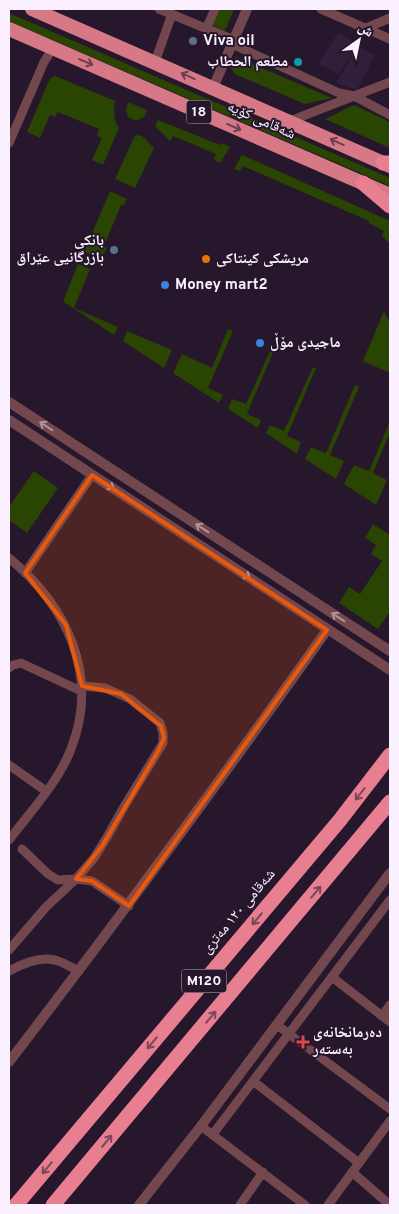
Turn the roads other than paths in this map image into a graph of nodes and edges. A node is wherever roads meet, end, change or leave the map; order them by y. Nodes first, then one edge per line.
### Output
1 (32, 9) edge
2 (158, 9) edge
3 (215, 9) edge
4 (247, 9) edge
5 (321, 9) edge
6 (340, 12) edge
7 (172, 14) junction
8 (390, 18) edge
9 (9, 28) edge
10 (206, 29) junction
11 (364, 29) junction
12 (390, 39) edge
13 (233, 42) junction
14 (53, 48) junction
15 (155, 62) junction
16 (390, 82) edge
17 (213, 88) junction
18 (354, 96) junction
19 (390, 115) edge
20 (290, 121) junction
21 (9, 143) edge
22 (387, 163) edge
23 (363, 183) junction
24 (390, 195) edge
25 (390, 206) edge
26 (9, 402) edge
27 (9, 420) edge
28 (65, 439) junction
29 (57, 452) junction
30 (92, 474) junction
31 (9, 558) edge
32 (25, 573) junction
33 (327, 630) junction
34 (390, 651) edge
35 (9, 668) edge
36 (390, 670) edge
37 (82, 689) junction
38 (390, 755) edge
39 (9, 765) edge
40 (46, 791) junction
41 (390, 802) edge
42 (9, 840) edge
43 (22, 849) dead end
44 (390, 873) edge
45 (76, 879) junction
46 (390, 900) edge
47 (129, 906) junction
48 (9, 950) edge
49 (9, 971) edge
50 (79, 971) junction
51 (332, 977) junction
52 (390, 1006) edge
53 (382, 1016) junction
54 (390, 1022) edge
55 (276, 1025) junction
56 (289, 1034) junction
57 (9, 1062) edge
58 (253, 1081) junction
59 (390, 1109) edge
60 (390, 1122) edge
61 (201, 1126) junction
62 (213, 1134) junction
63 (359, 1163) junction
64 (263, 1172) junction
65 (352, 1172) junction
66 (143, 1204) edge
67 (16, 1205) edge
68 (53, 1205) edge
69 (240, 1205) edge
70 (305, 1205) edge
71 (328, 1205) edge
72 (390, 1205) edge

1 - 15 highway, شەقامی کۆیە / 18
2 - 7 street
3 - 10 street
4 - 13 street
5 - 6 street
6 - 11 street
7 - 10 street
7 - 15 street
8 - 11 street
9 - 14 highway, شەقامی کۆیە / 18
10 - 13 street
11 - 12 street
13 - 17 street
13 - 18 street
14 - 21 street
14 -> 23 highway, شەقامی کۆیە / 18
17 -> 15 highway, شەقامی کۆیە / 18
16 - 18 street
17 - 20 highway, شەقامی کۆیە / 18
18 - 19 street
18 - 20 street
22 -> 20 highway, شەقامی کۆیە / 18
23 - 24 highway, شەقامی کۆیە / 18
23 - 25 highway
28 -> 26 street
27 - 29 street
28 - 29 street
34 -> 28 street
29 - 30 street
30 - 32 street
30 -> 33 street
31 - 32 street
32 - 37 street
33 - 36 street
33 - 47 street
35 - 37 street
37 - 40 street
37 - 45 street
38 -> 67 highway, شەقامی ١٢٠ مەتری / M120
39 - 40 street
40 - 42 street
68 -> 41 highway, M120
43 - 45 street
44 - 55 street
45 - 47 street
45 - 48 street
46 - 51 street
47 - 50 street
49 - 50 street
50 - 57 street
51 - 53 street
51 - 56 street
52 - 53 street
53 - 54 street
55 - 56 street
55 - 61 street
56 - 58 street
56 - 59 street
58 - 62 street
58 - 63 street
60 - 63 street
61 - 62 street
61 - 66 street
62 - 64 street
63 - 65 street
64 - 69 street
64 - 70 street
65 - 71 street
65 - 72 street

